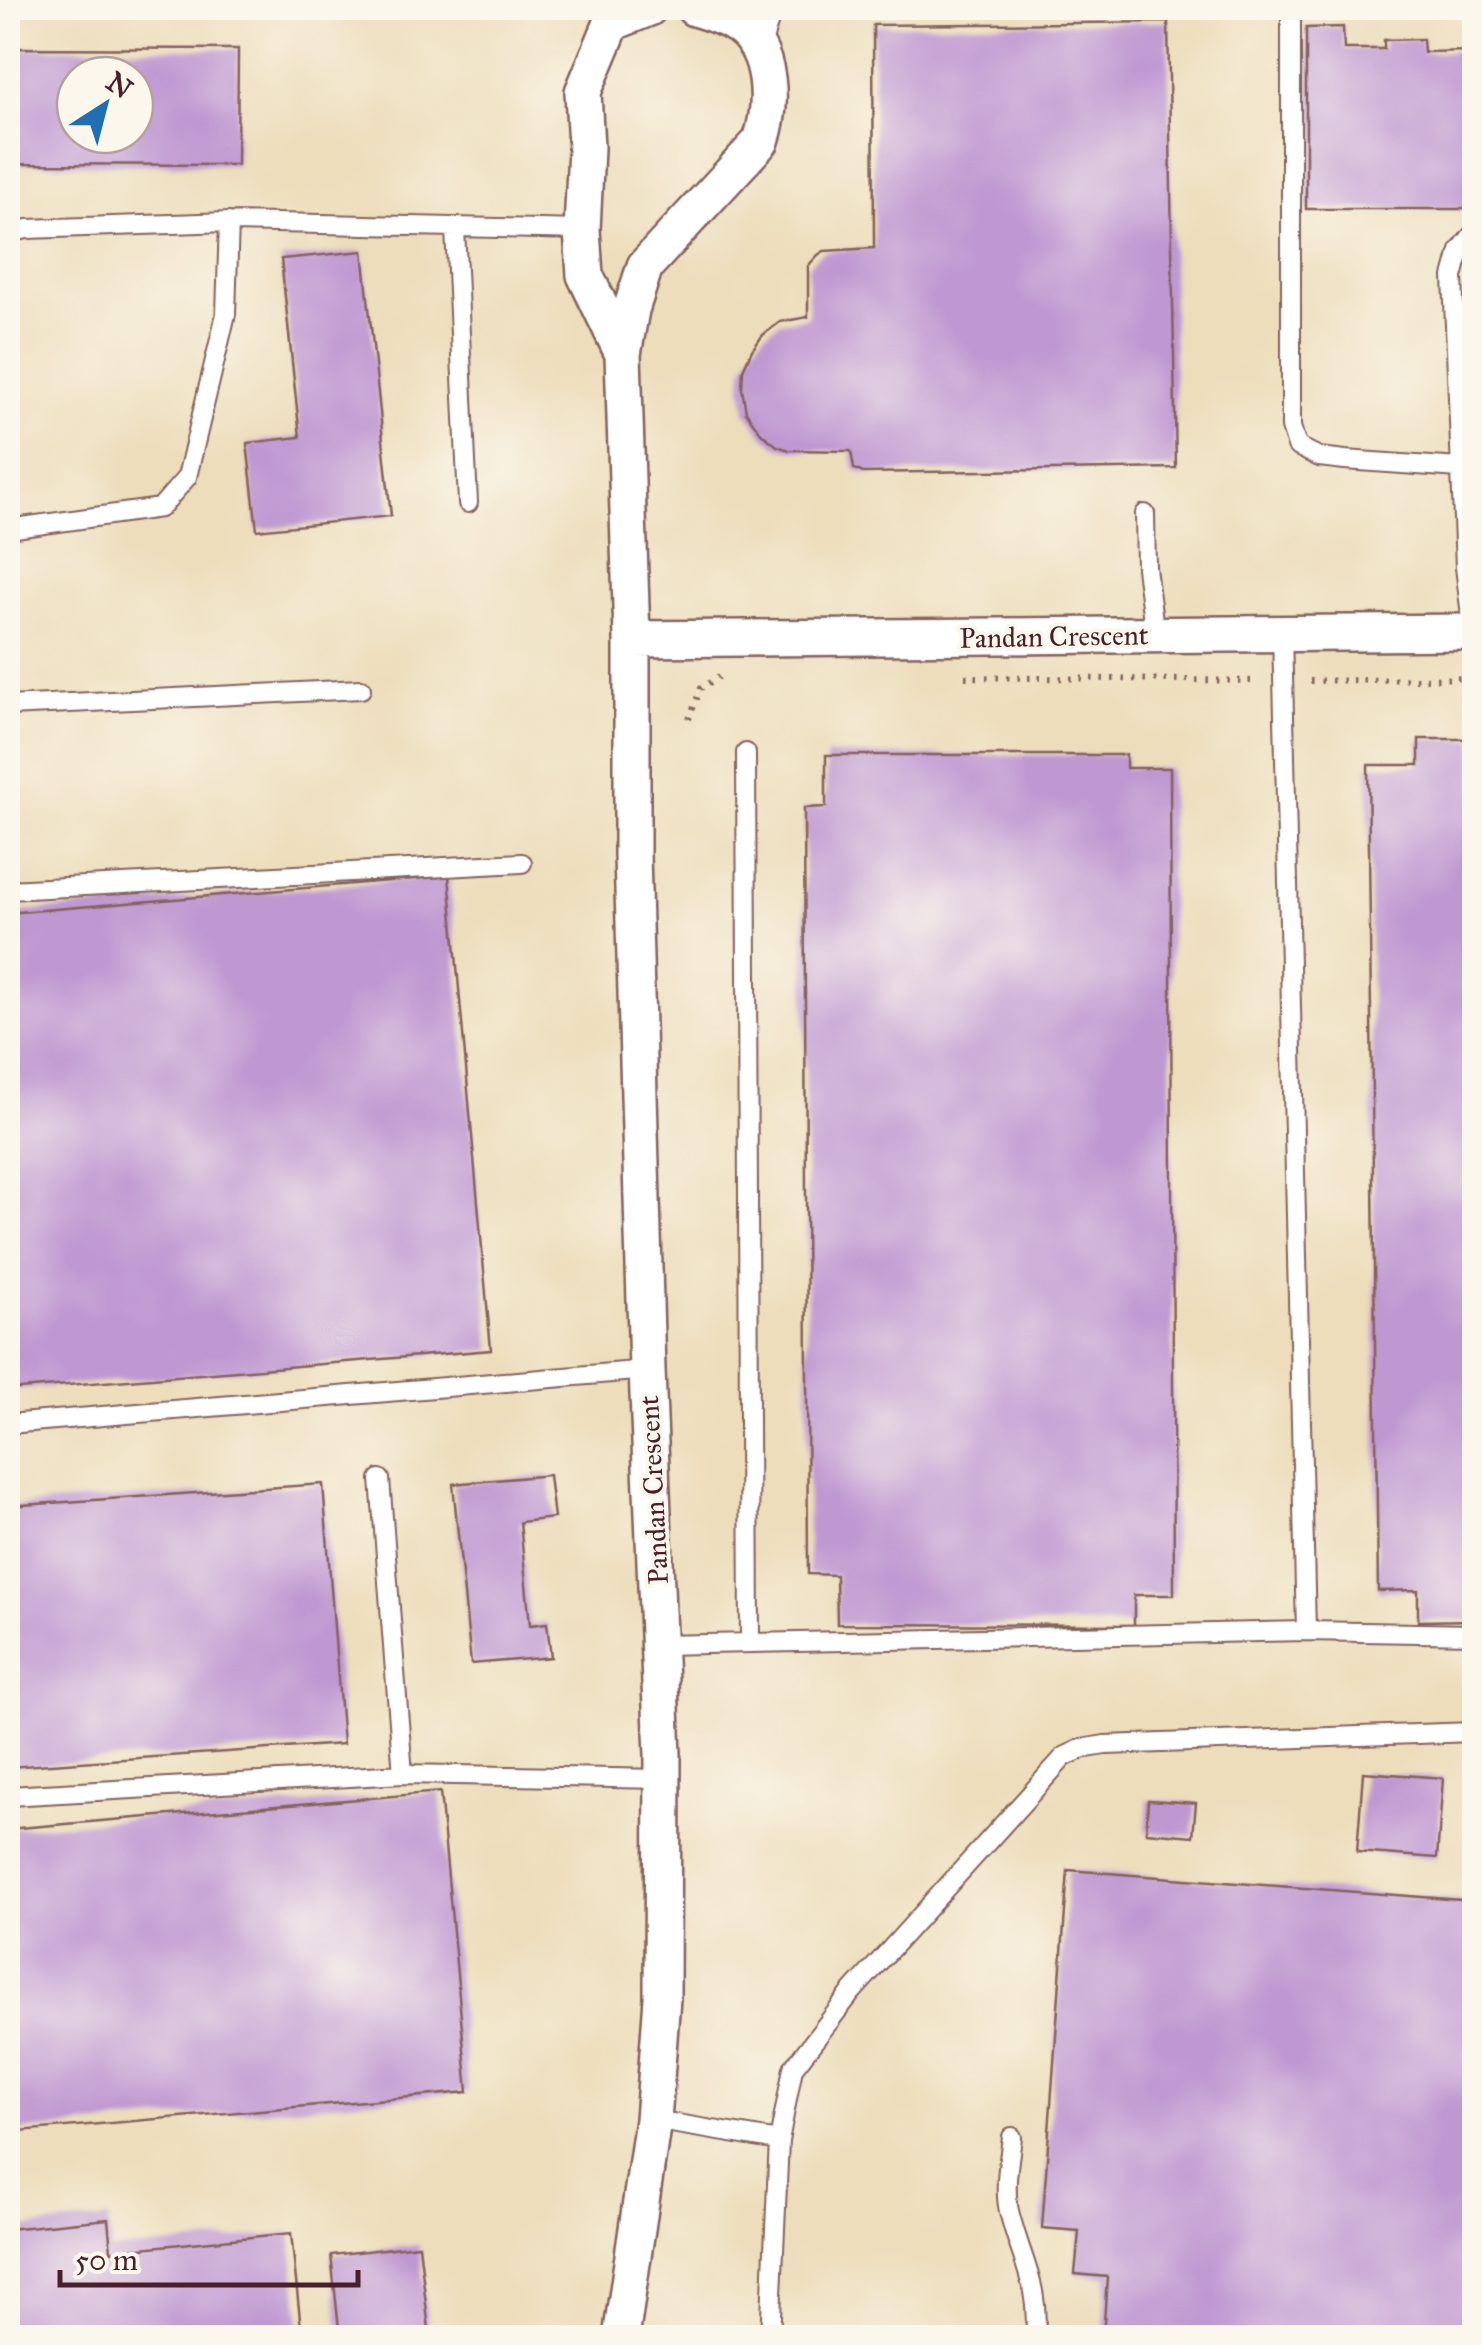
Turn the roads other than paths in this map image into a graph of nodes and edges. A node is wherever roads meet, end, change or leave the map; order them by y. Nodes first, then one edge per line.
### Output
1 (649, 8) edge
2 (694, 8) edge
3 (772, 8) edge
4 (1290, 8) edge
5 (611, 15) edge
6 (760, 49) junction
7 (229, 222) junction
8 (455, 228) junction
9 (582, 230) junction
10 (8, 233) edge
11 (1473, 234) edge
12 (623, 354) junction
13 (1467, 469) edge
14 (468, 504) dead end
15 (1144, 514) dead end
16 (8, 529) edge
17 (1474, 632) edge
18 (1282, 633) junction
19 (1155, 635) junction
20 (632, 639) junction
21 (361, 689) dead end
22 (8, 706) edge
23 (746, 753) dead end
24 (522, 863) dead end
25 (8, 890) edge
26 (647, 1370) junction
27 (8, 1424) edge
28 (380, 1479) dead end
29 (1306, 1631) junction
30 (1474, 1634) edge
31 (750, 1643) junction
32 (660, 1645) junction
33 (1474, 1732) edge
34 (403, 1774) junction
35 (662, 1780) junction
36 (8, 1796) edge
37 (653, 2120) junction
38 (1012, 2137) dead end
39 (779, 2141) junction
40 (621, 2338) edge
41 (770, 2338) edge
42 (1036, 2338) edge

1 - 5 street, Pandan Crescent
2 - 6 street
3 - 6 lane
4 - 13 lane
5 - 9 street, Pandan Crescent
6 - 12 street, Pandan Crescent
7 - 8 lane
7 - 10 lane
7 - 16 lane
8 - 9 lane
8 - 14 lane
9 - 12 street, Pandan Crescent
11 - 13 lane
12 - 20 street, Pandan Crescent
13 - 17 lane
15 - 19 lane
17 - 18 street, Pandan Crescent
18 - 19 street, Pandan Crescent
18 - 29 lane
19 - 20 street, Pandan Crescent
20 - 26 street, Pandan Crescent
21 - 22 lane
23 - 31 lane
24 - 25 lane
26 - 27 lane
26 - 32 street, Pandan Crescent
28 - 34 lane
29 - 30 lane
29 - 31 lane
31 - 32 lane
32 - 35 street, Pandan Crescent
33 - 39 lane
34 - 35 lane
34 - 36 lane
35 - 37 street, Pandan Crescent
37 - 39 lane
37 - 40 street, Pandan Crescent
38 - 42 lane
39 - 41 lane

